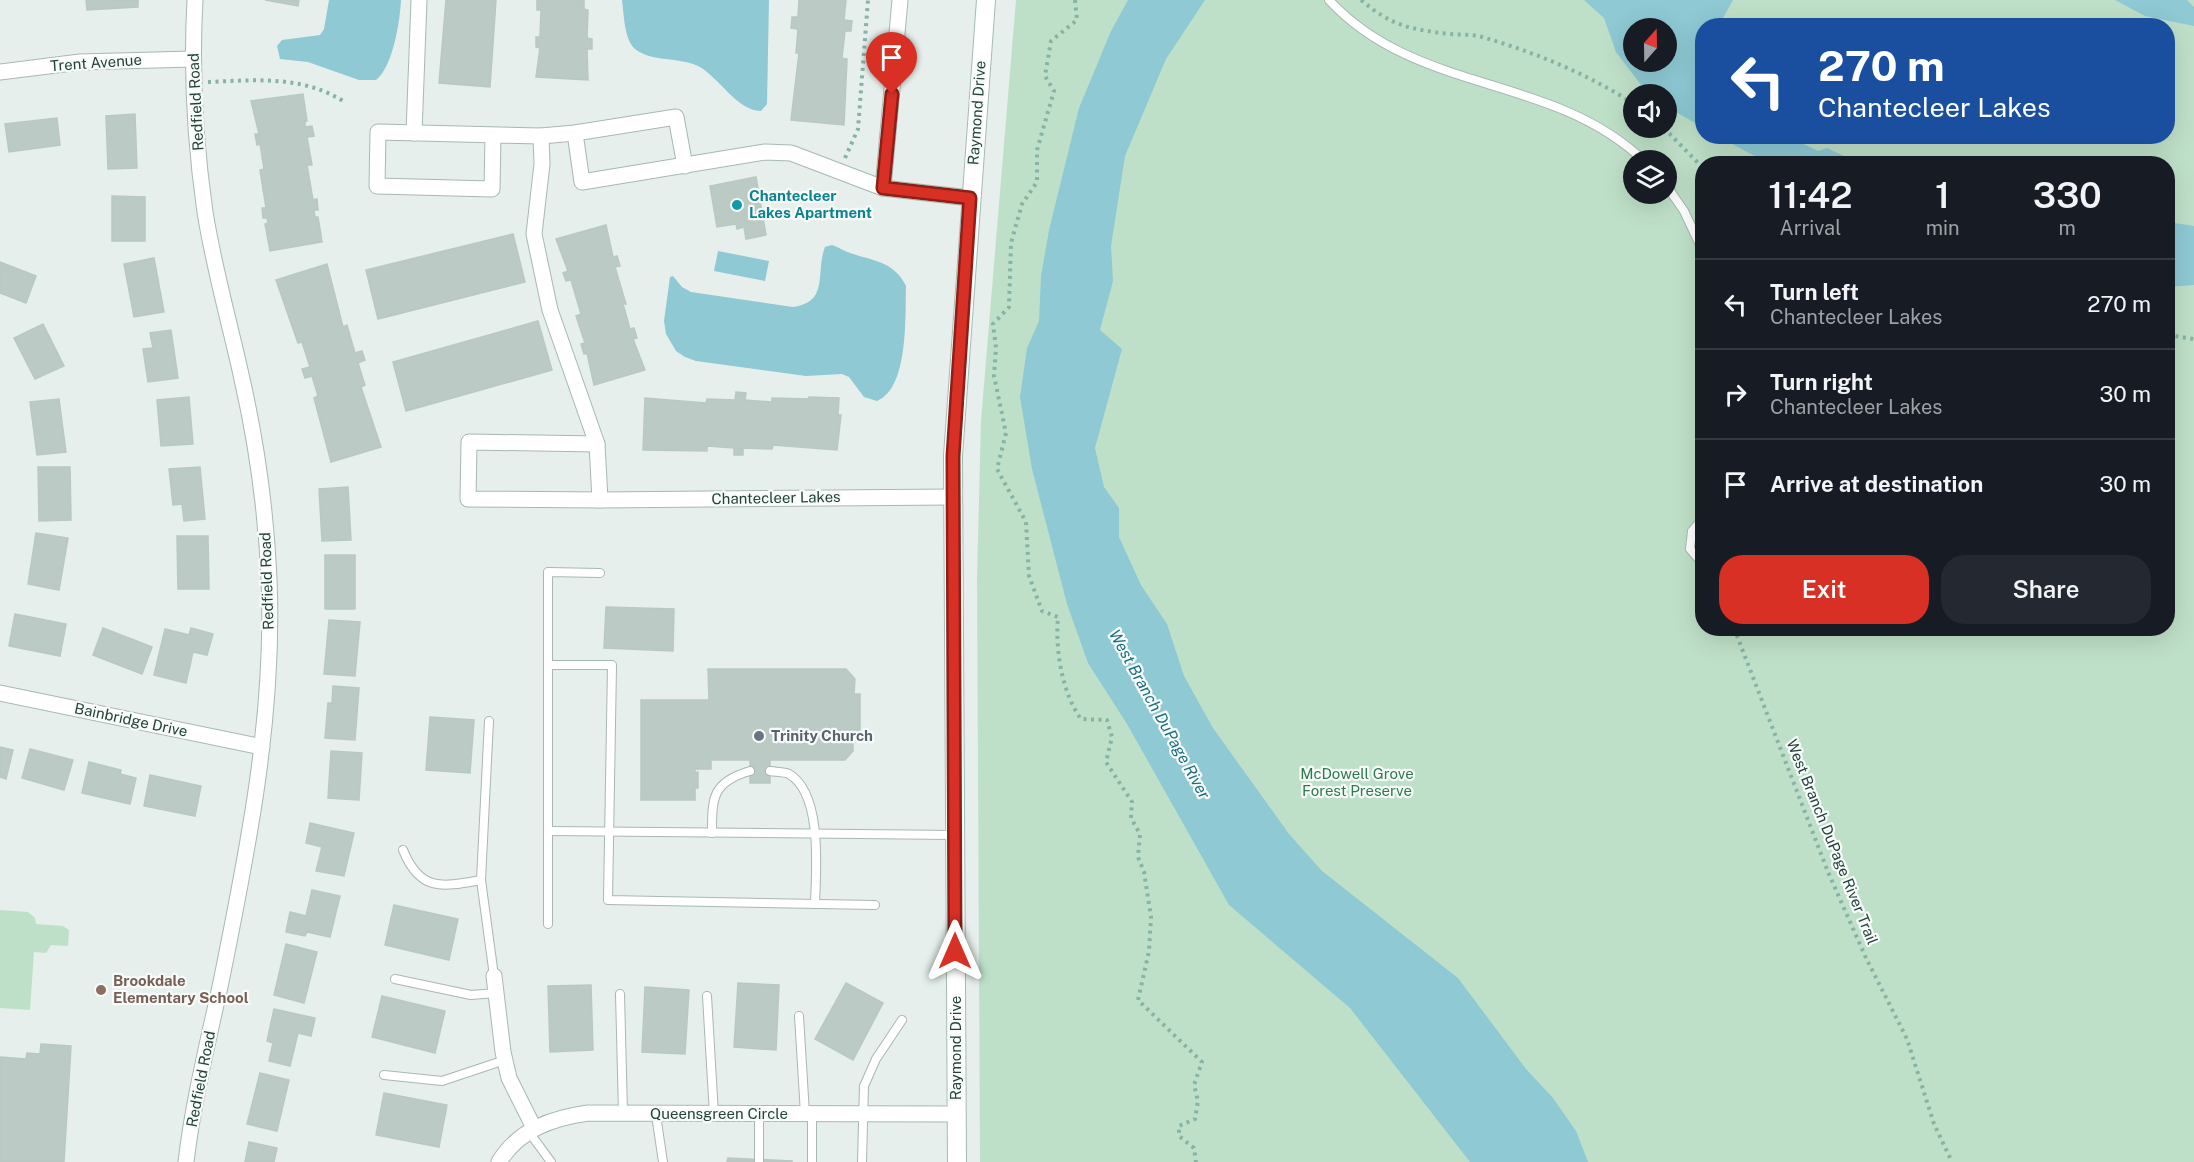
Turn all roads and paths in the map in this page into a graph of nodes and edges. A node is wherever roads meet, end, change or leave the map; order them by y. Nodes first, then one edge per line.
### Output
1 (195, 0) edge
2 (418, 0) edge
3 (868, 0) edge
4 (900, 0) edge
5 (986, 0) edge
6 (1075, 0) edge
7 (1329, 0) edge
8 (1361, 0) edge
9 (193, 59) junction
10 (0, 72) edge
11 (208, 82) dead end
12 (1623, 97) edge
13 (346, 103) dead end
14 (414, 133) junction
15 (574, 133) junction
16 (493, 135) junction
17 (541, 136) junction
18 (1674, 138) edge
19 (1629, 150) edge
20 (845, 158) dead end
21 (1695, 160) edge
22 (685, 166) junction
23 (883, 188) junction
24 (970, 198) junction
25 (1677, 201) edge
26 (1695, 234) edge
27 (2175, 336) edge
28 (2194, 339) edge
29 (597, 444) junction
30 (953, 497) junction
31 (600, 500) junction
32 (1695, 528) edge
33 (1695, 555) edge
34 (600, 573) dead end
35 (1737, 636) edge
36 (549, 664) junction
37 (0, 693) edge
38 (489, 721) dead end
39 (262, 747) junction
40 (750, 771) dead end
41 (770, 771) dead end
42 (549, 831) junction
43 (610, 832) junction
44 (712, 833) junction
45 (816, 834) junction
46 (954, 835) junction
47 (403, 850) dead end
48 (481, 880) junction
49 (815, 904) junction
50 (875, 905) dead end
51 (548, 924) dead end
52 (494, 976) joint
53 (395, 979) dead end
54 (496, 993) junction
55 (620, 994) dead end
56 (707, 996) dead end
57 (799, 1016) dead end
58 (902, 1020) dead end
59 (505, 1060) junction
60 (384, 1074) dead end
61 (623, 1113) junction
62 (759, 1114) junction
63 (808, 1114) junction
64 (862, 1114) junction
65 (956, 1114) junction
66 (656, 1115) junction
67 (714, 1115) junction
68 (532, 1130) junction
69 (759, 1161) edge
70 (186, 1162) edge
71 (499, 1162) edge
72 (551, 1162) edge
73 (663, 1162) edge
74 (812, 1162) edge
75 (862, 1162) edge
76 (957, 1162) edge
77 (1196, 1162) edge
78 (1952, 1162) edge

1 - 9 street, Redfield Road
2 - 14 street
3 - 20 path
4 - 23 street
5 - 24 street, Raymond Drive
6 - 77 path
7 - 19 lane
8 - 12 path
9 - 10 street, Trent Avenue
9 - 39 street, Redfield Road
11 - 13 path
14 - 16 street
14 - 16 street
15 - 17 street
15 - 22 street
15 - 22 street
16 - 17 street
17 - 29 street
18 - 21 path
22 - 23 street
23 - 24 street
24 - 30 street, Raymond Drive
25 - 26 lane
27 - 28 path
29 - 31 street
29 - 31 street, Chantecleer Lakes
30 - 31 street, Chantecleer Lakes
30 - 46 street, Raymond Drive
32 - 33 lane
34 - 36 lane
35 - 78 path, West Branch DuPage River Trail
36 - 42 lane
36 - 43 lane
37 - 39 street, Bainbridge Drive
38 - 48 lane
39 - 70 street, Redfield Road
40 - 44 lane
41 - 45 lane
42 - 43 lane
42 - 51 lane
43 - 44 lane
43 - 49 lane
44 - 45 lane
45 - 46 lane
45 - 49 lane
46 - 65 street, Raymond Drive
47 - 48 lane
48 - 52 lane
49 - 50 lane
52 - 54 street
53 - 54 lane
54 - 59 street
55 - 61 lane
56 - 67 lane
57 - 63 lane
58 - 64 lane
59 - 60 lane
59 - 68 street
61 - 66 street, Queensgreen Circle
61 - 68 street, Queensgreen Circle
62 - 63 street, Queensgreen Circle
62 - 67 street, Queensgreen Circle
62 - 69 lane
63 - 64 street, Queensgreen Circle
63 - 74 lane
64 - 65 street, Queensgreen Circle
64 - 75 lane
65 - 76 street, Raymond Drive
66 - 67 street, Queensgreen Circle
66 - 73 lane
68 - 71 street, Queensgreen Circle
68 - 72 lane

